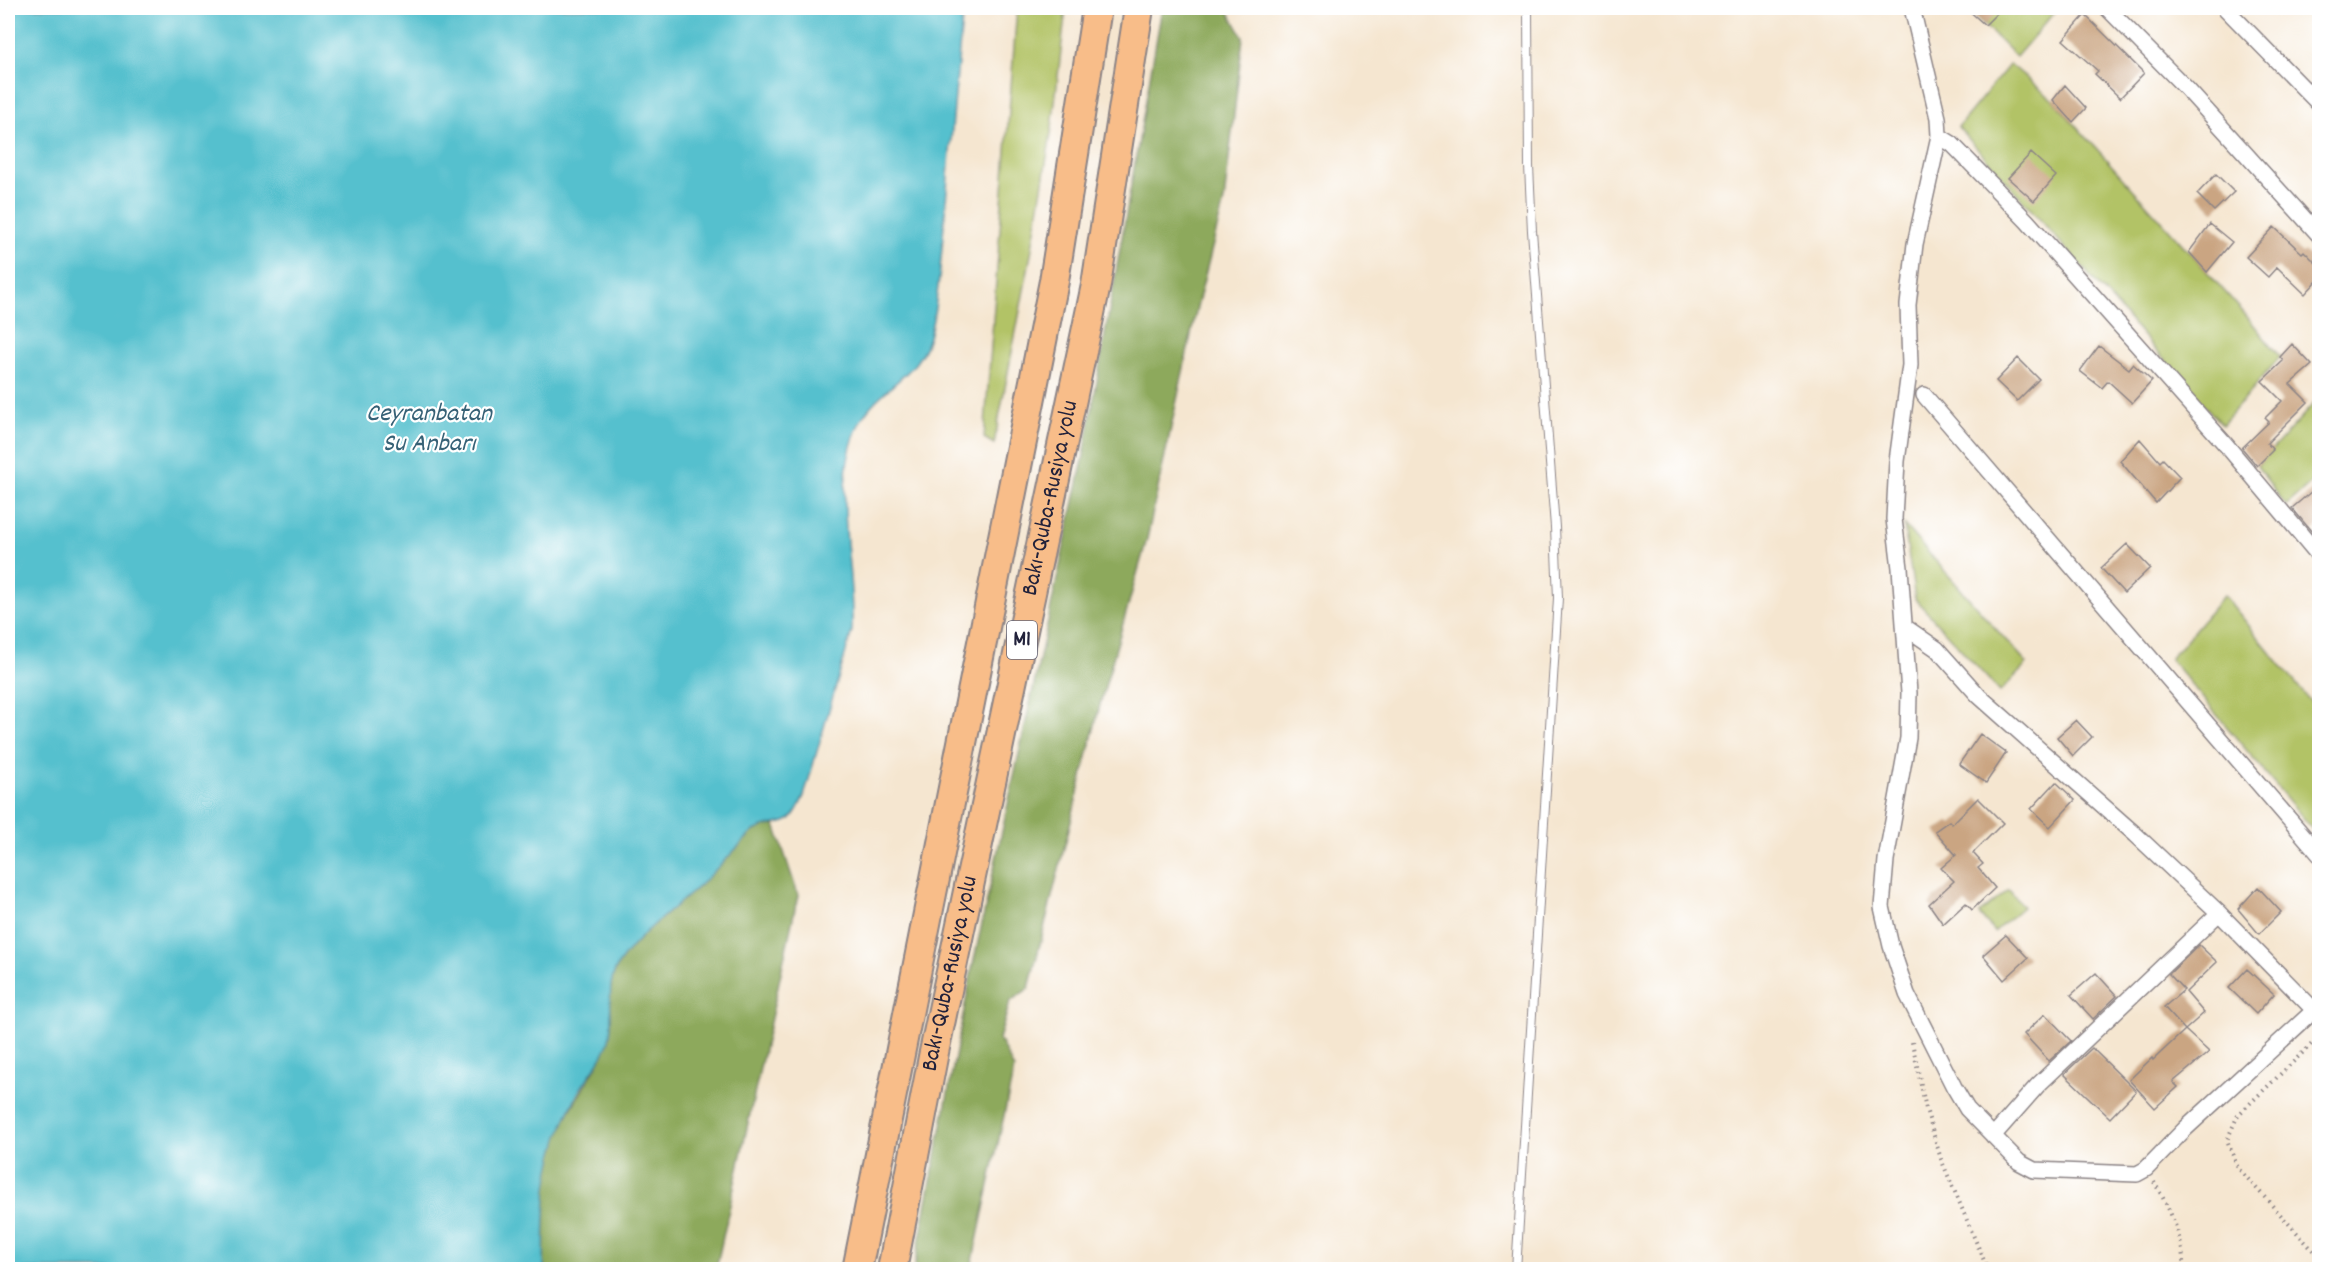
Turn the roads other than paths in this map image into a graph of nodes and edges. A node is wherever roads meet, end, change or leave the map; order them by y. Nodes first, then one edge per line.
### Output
1 (1097, 8) edge
2 (1139, 8) edge
3 (1528, 8) edge
4 (1912, 8) edge
5 (2107, 8) edge
6 (2225, 8) edge
7 (2319, 105) edge
8 (1939, 136) junction
9 (2319, 236) edge
10 (1924, 395) dead end
11 (2319, 556) edge
12 (1905, 627) junction
13 (2319, 855) edge
14 (2219, 914) junction
15 (2317, 1007) edge
16 (1993, 1136) junction
17 (857, 1269) edge
18 (892, 1269) edge
19 (1516, 1269) edge

1 - 17 highway, Bakı-Quba-Rusiya yolu / M1
2 - 18 highway, Bakı-Quba-Rusiya yolu / M1
3 - 19 lane
4 - 8 street
5 - 9 street
6 - 7 street
8 - 11 street
8 - 12 street
10 - 13 street
12 - 14 street
12 - 16 street
14 - 15 street
14 - 16 street
15 - 16 street

